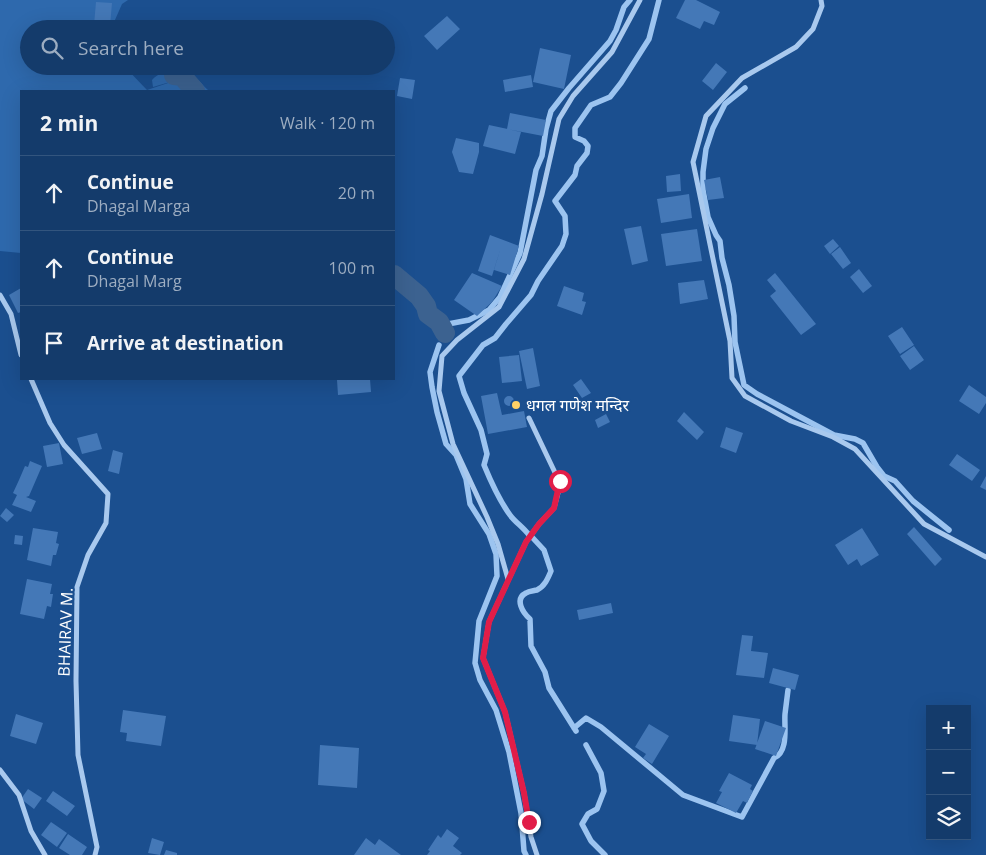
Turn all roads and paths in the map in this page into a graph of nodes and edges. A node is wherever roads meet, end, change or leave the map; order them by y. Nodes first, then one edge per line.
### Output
1 (640, 0) edge
2 (821, 0) edge
3 (0, 295) edge
4 (20, 350) edge
5 (31, 380) edge
6 (529, 418) dead end
7 (986, 556) edge
8 (508, 579) junction
9 (0, 770) edge
10 (45, 855) edge
11 (95, 855) edge
12 (537, 855) edge

1 - 8 street
2 - 7 street
3 - 4 street
5 - 11 street, BHAIRAV M.
6 - 8 street
8 - 12 street
9 - 10 street

